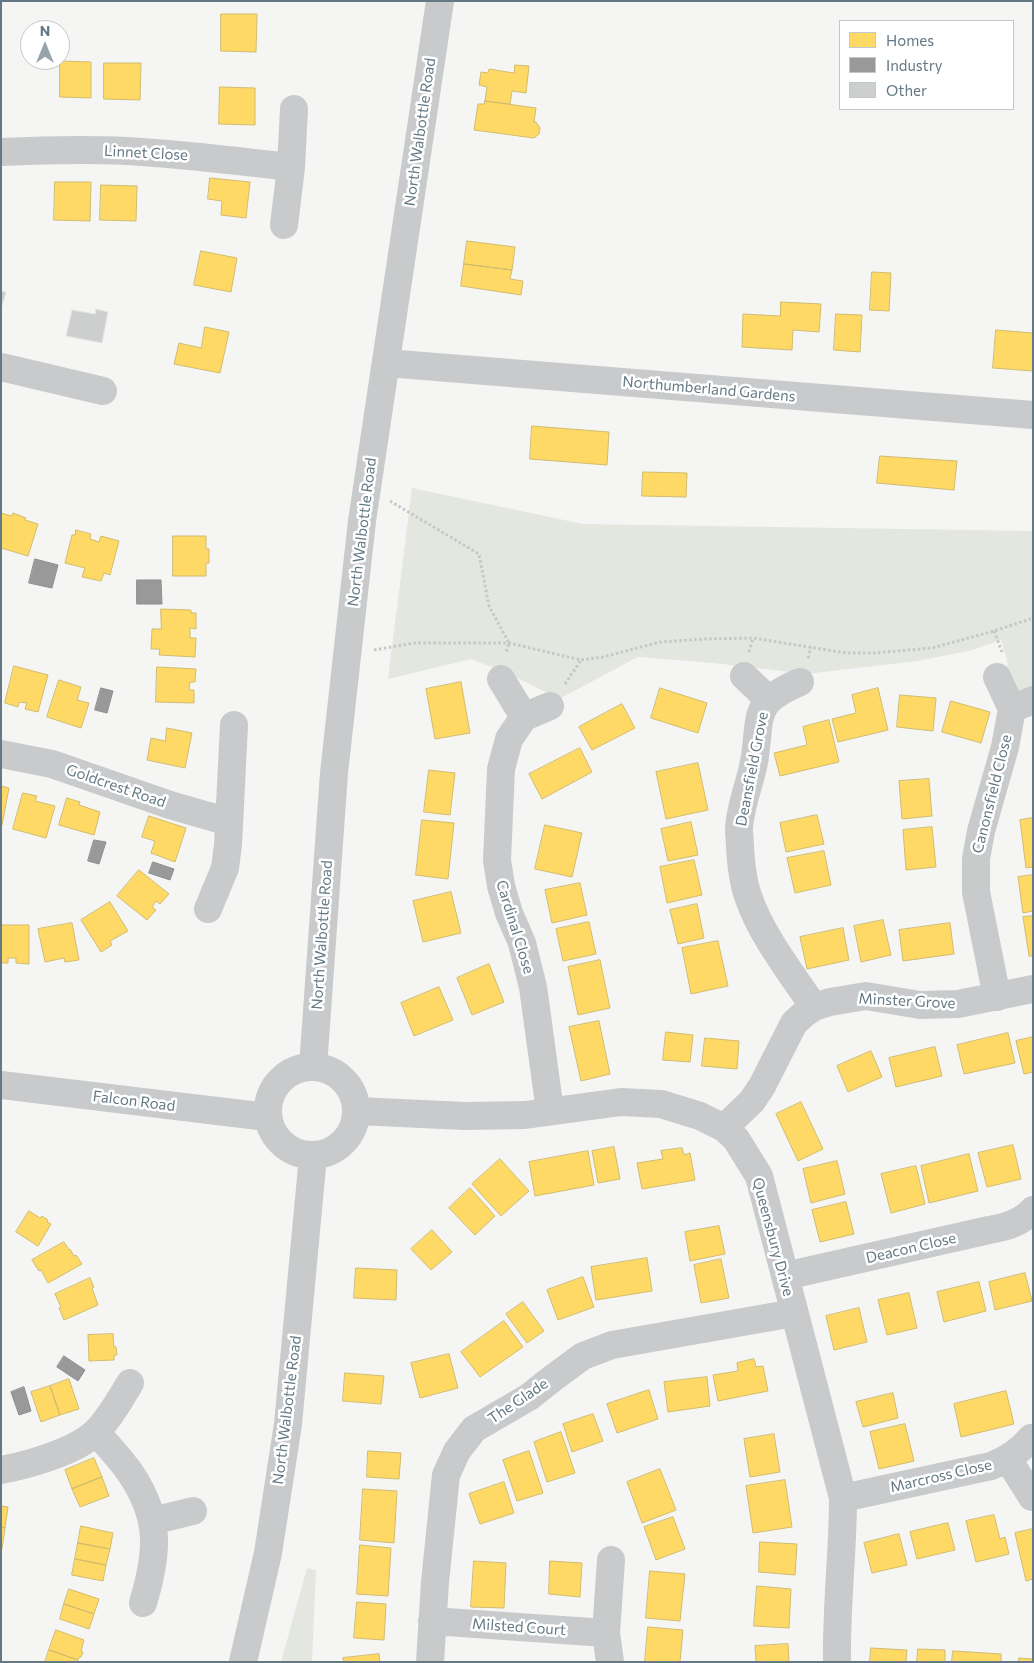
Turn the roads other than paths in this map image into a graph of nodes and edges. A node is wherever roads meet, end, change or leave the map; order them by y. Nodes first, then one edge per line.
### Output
1 (440, 1) edge
2 (294, 109) dead end
3 (1, 152) edge
4 (291, 167) junction
5 (284, 225) dead end
6 (386, 363) junction
7 (1, 367) edge
8 (103, 391) dead end
9 (1033, 415) edge
10 (744, 676) dead end
11 (997, 677) dead end
12 (501, 679) road end
13 (800, 682) dead end
14 (769, 700) junction
15 (1022, 705) edge
16 (550, 706) dead end
17 (524, 718) junction
18 (234, 725) dead end
19 (1, 754) edge
20 (229, 822) junction
21 (208, 909) dead end
22 (1033, 989) edge
23 (997, 997) junction
24 (814, 1007) junction
25 (313, 1067) junction
26 (1, 1085) edge
27 (357, 1111) junction
28 (550, 1111) junction
29 (267, 1117) junction
30 (724, 1128) junction
31 (313, 1156) junction
32 (1033, 1210) edge
33 (785, 1276) junction
34 (794, 1313) junction
35 (130, 1383) dead end
36 (96, 1432) junction
37 (1031, 1438) dead end
38 (1008, 1459) junction
39 (1, 1470) edge
40 (1032, 1497) edge
41 (843, 1498) junction
42 (193, 1511) dead end
43 (152, 1521) junction
44 (611, 1560) dead end
45 (143, 1603) dead end
46 (432, 1621) junction
47 (606, 1633) junction
48 (243, 1662) edge
49 (430, 1662) edge
50 (610, 1662) edge
51 (837, 1662) edge

1 - 6 street, North Walbottle Road
2 - 4 street
3 - 4 street, Linnet Close
4 - 5 street
6 - 9 street, Northumberland Gardens
6 - 25 street, North Walbottle Road
7 - 8 street
10 - 14 street
11 - 15 street, Canonsfield Close
12 - 17 street
13 - 14 street, Deansfield Grove
14 - 24 street, Deansfield Grove
15 - 23 street, Canonsfield Close
16 - 17 street, Cardinal Close
17 - 28 street, Cardinal Close
18 - 20 street
19 - 20 street, Goldcrest Road
20 - 21 street
22 - 23 street, Minster Grove
23 - 24 street, Minster Grove
24 - 30 street, Minster Grove
25 - 27 street
25 - 29 street
26 - 29 street, Falcon Road
27 - 28 street, Queensbury Drive
27 - 31 street
28 - 30 street, Queensbury Drive
29 - 31 street
30 - 33 street, Queensbury Drive
31 - 48 street, North Walbottle Road
32 - 33 street, Deacon Close
33 - 34 street, Queensbury Drive
34 - 41 street, Queensbury Drive
34 - 46 street, The Glade
35 - 36 street
36 - 39 street
36 - 43 street
37 - 38 street, Marcross Close
38 - 40 street
38 - 41 street, Marcross Close
41 - 51 street, Queensbury Drive
42 - 43 street
43 - 45 street
44 - 47 street
46 - 47 street, Milsted Court
46 - 49 street, The Glade
47 - 50 street

